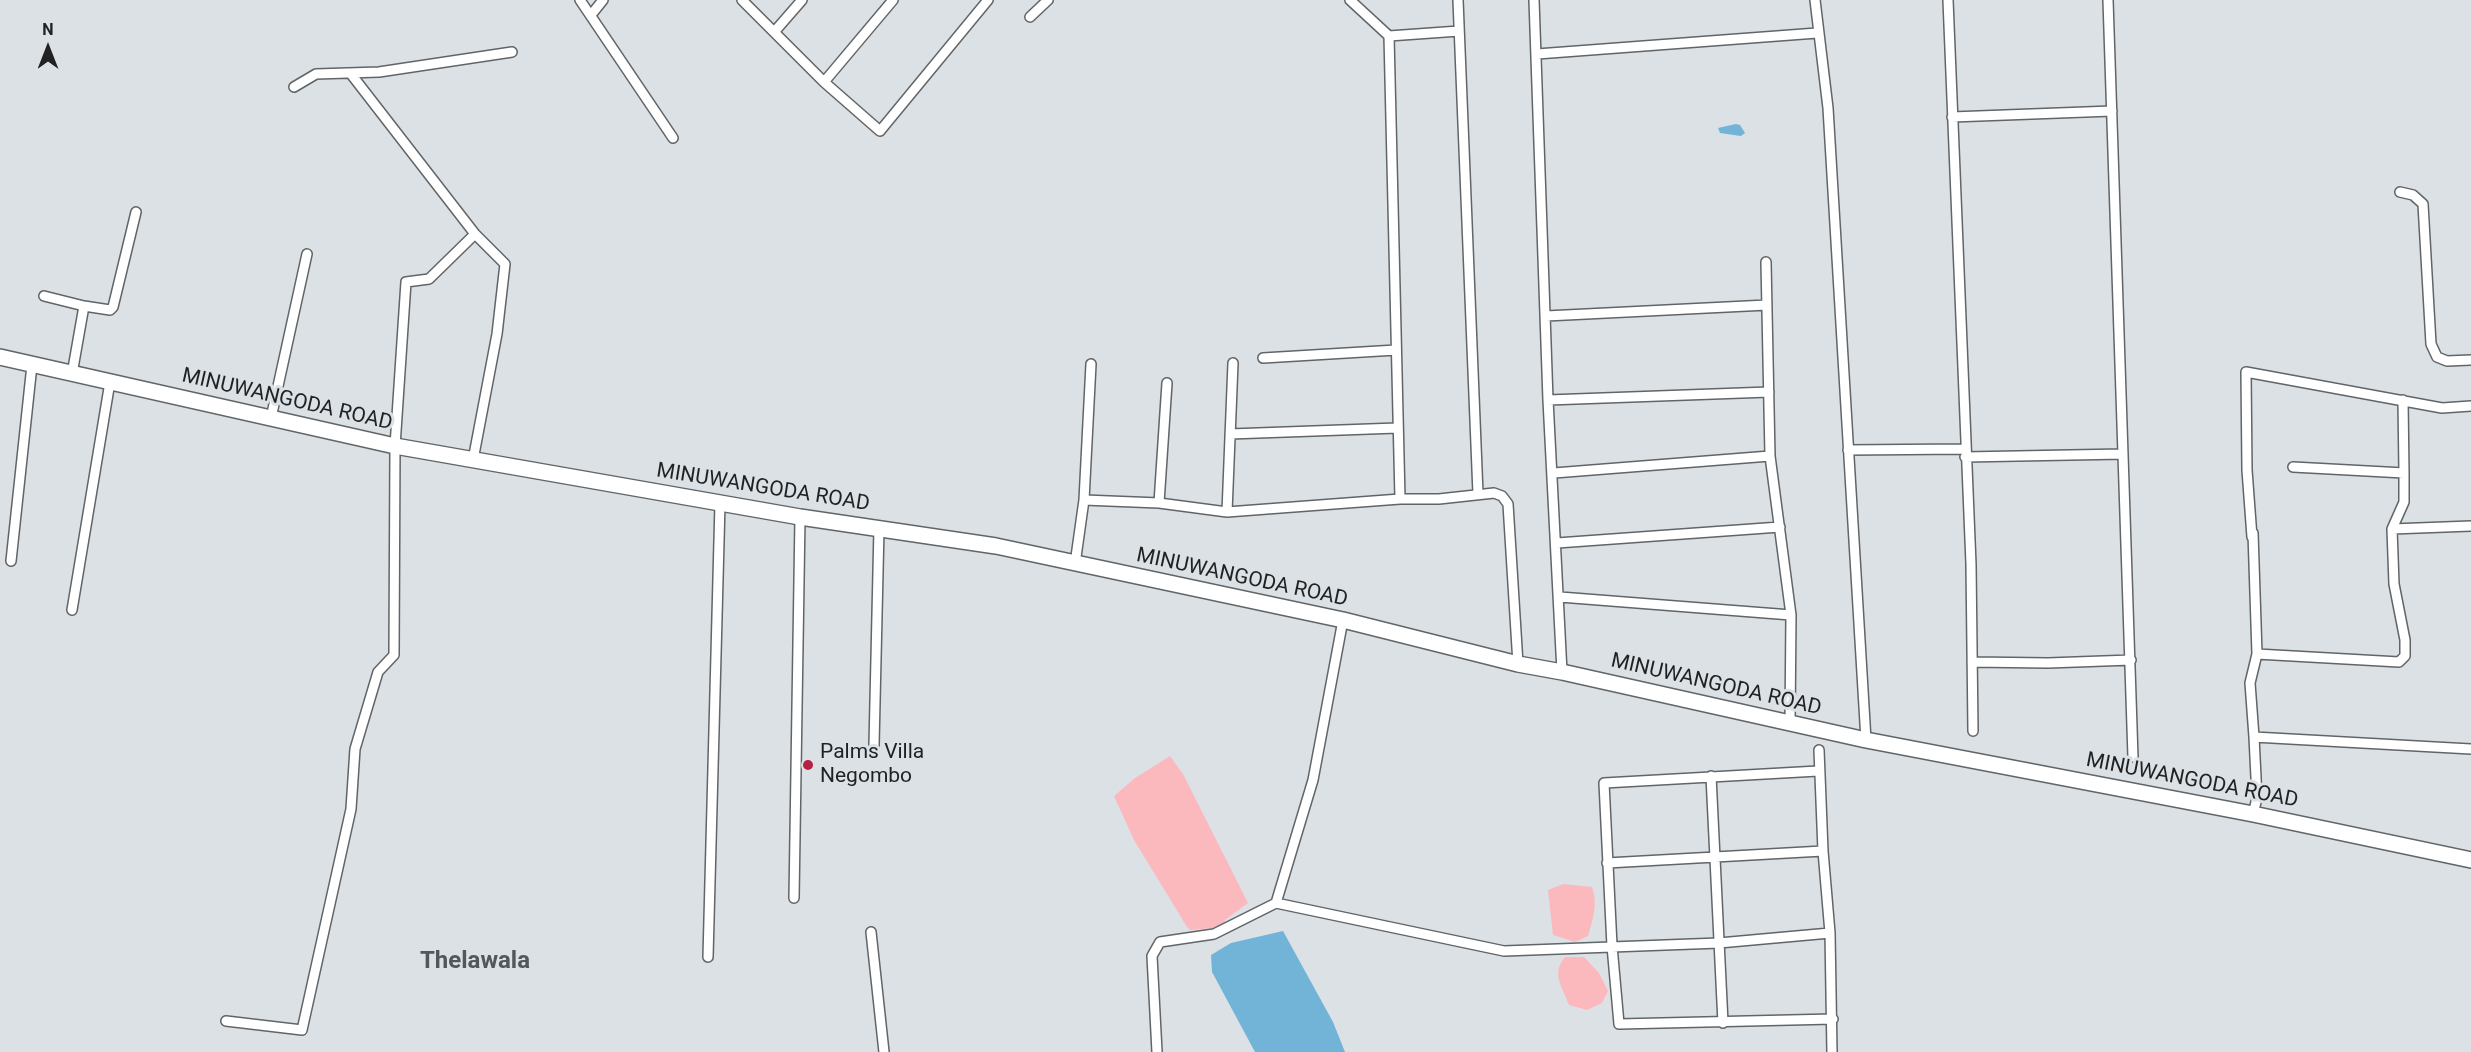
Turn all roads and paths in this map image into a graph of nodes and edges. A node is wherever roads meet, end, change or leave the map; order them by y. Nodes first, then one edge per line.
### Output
1 (580, 0) edge
2 (603, 0) edge
3 (742, 0) edge
4 (802, 0) edge
5 (893, 0) edge
6 (988, 0) edge
7 (1048, 0) edge
8 (1350, 0) edge
9 (1458, 0) edge
10 (1534, 0) edge
11 (1815, 0) edge
12 (1948, 0) edge
13 (2108, 0) edge
14 (591, 15) junction
15 (1030, 18) dead end
16 (1459, 31) junction
17 (775, 32) junction
18 (1817, 33) junction
19 (1389, 36) junction
20 (512, 52) dead end
21 (1537, 54) junction
22 (351, 74) junction
23 (824, 82) junction
24 (294, 87) dead end
25 (2112, 111) junction
26 (1952, 117) junction
27 (674, 138) dead end
28 (2400, 192) dead end
29 (136, 212) dead end
30 (476, 234) junction
31 (307, 254) dead end
32 (1766, 262) dead end
33 (44, 296) dead end
34 (1767, 305) junction
35 (84, 306) junction
36 (1546, 316) junction
37 (1396, 350) junction
38 (0, 357) edge
39 (1263, 358) dead end
40 (2471, 360) edge
41 (1233, 363) dead end
42 (1091, 364) dead end
43 (32, 365) junction
44 (72, 374) junction
45 (110, 382) junction
46 (1167, 383) dead end
47 (1769, 392) junction
48 (1548, 400) junction
49 (2403, 400) junction
50 (2471, 406) edge
51 (271, 418) junction
52 (1397, 428) junction
53 (1230, 434) junction
54 (395, 446) junction
55 (1848, 450) junction
56 (1965, 453) junction
57 (2123, 454) junction
58 (1770, 456) junction
59 (472, 460) junction
60 (2293, 467) dead end
61 (1554, 473) junction
62 (2404, 473) junction
63 (1478, 494) junction
64 (1401, 499) junction
65 (1084, 500) junction
66 (720, 503) junction
67 (1159, 503) junction
68 (1227, 512) junction
69 (800, 517) junction
70 (2471, 526) edge
71 (1780, 527) junction
72 (879, 528) junction
73 (2392, 529) junction
74 (2253, 533) dead end
75 (1557, 543) junction
76 (11, 561) dead end
77 (1076, 564) junction
78 (2255, 582) junction
79 (1560, 597) junction
80 (72, 610) dead end
81 (1791, 615) junction
82 (1343, 621) junction
83 (2257, 654) junction
84 (2131, 660) junction
85 (1972, 662) junction
86 (1518, 664) junction
87 (1562, 672) junction
88 (1790, 723) junction
89 (1973, 731) dead end
90 (2254, 737) junction
91 (1866, 740) junction
92 (874, 745) dead end
93 (2471, 749) edge
94 (1819, 750) dead end
95 (2133, 757) dead end
96 (1818, 771) junction
97 (1711, 776) junction
98 (2253, 814) junction
99 (1822, 851) junction
100 (1715, 857) junction
101 (2471, 860) edge
102 (1607, 863) junction
103 (794, 898) dead end
104 (1276, 903) junction
105 (871, 932) dead end
106 (1830, 933) junction
107 (1719, 942) junction
108 (1612, 946) junction
109 (708, 957) dead end
110 (1833, 1019) junction
111 (226, 1021) dead end
112 (1724, 1023) junction
113 (884, 1052) edge
114 (1157, 1052) edge
115 (1832, 1052) edge

1 - 14 street
2 - 14 street
3 - 17 street
4 - 17 street
5 - 23 street
6 - 23 street
7 - 15 street
8 - 19 street
9 - 16 street
10 - 21 street
11 - 18 street
12 - 26 street
13 - 25 street
14 - 27 street
16 - 19 street
16 - 63 street
17 - 23 street
18 - 21 street
18 - 55 street
19 - 37 street
20 - 22 street
21 - 36 street
22 - 24 street
22 - 30 street
25 - 26 street
25 - 57 street
26 - 56 street
28 - 40 street
29 - 35 street
30 - 54 street
30 - 59 street
31 - 51 street
32 - 34 street
33 - 35 street
34 - 36 street
34 - 47 street
35 - 44 street
36 - 48 street
37 - 39 street
37 - 52 street
38 - 43 main road, MINUWANGODA ROAD
41 - 53 street
42 - 65 street
43 - 44 main road, MINUWANGODA ROAD
43 - 76 street
44 - 45 main road, MINUWANGODA ROAD
45 - 51 main road, MINUWANGODA ROAD
45 - 80 street
46 - 67 street
47 - 48 street
47 - 58 street
48 - 61 street
49 - 50 street
49 - 62 street
49 - 78 street
51 - 54 main road, MINUWANGODA ROAD
52 - 53 street
52 - 64 street
53 - 68 street
54 - 59 main road, MINUWANGODA ROAD
54 - 111 street
55 - 56 street
55 - 91 street
56 - 57 street
56 - 85 street
57 - 84 street
58 - 61 street
58 - 71 street
59 - 66 main road, MINUWANGODA ROAD
60 - 62 street
61 - 75 street
62 - 73 street
63 - 64 street
63 - 86 street
64 - 68 street
65 - 67 street
65 - 77 street
66 - 69 main road, MINUWANGODA ROAD
66 - 109 street
67 - 68 street
69 - 72 main road, MINUWANGODA ROAD
69 - 103 street
70 - 73 street
71 - 75 street
71 - 81 street
72 - 77 main road, MINUWANGODA ROAD
72 - 92 street
73 - 83 street
74 - 78 street
75 - 79 street
77 - 82 main road, MINUWANGODA ROAD
78 - 83 street
79 - 81 street
79 - 87 street
81 - 88 street
82 - 86 main road, MINUWANGODA ROAD
82 - 104 street
83 - 90 street
84 - 85 street
84 - 95 street
85 - 89 street
86 - 87 main road, MINUWANGODA ROAD
87 - 88 main road, MINUWANGODA ROAD
88 - 91 main road, MINUWANGODA ROAD
90 - 93 street
90 - 98 street
91 - 98 main road, MINUWANGODA ROAD
94 - 96 street
96 - 97 street
96 - 99 street
97 - 100 street
97 - 102 street
98 - 101 main road, MINUWANGODA ROAD
99 - 100 street
99 - 106 street
100 - 102 street
100 - 107 street
102 - 108 street
104 - 108 street
104 - 114 street
105 - 113 street
106 - 107 street
106 - 110 street
107 - 108 street
107 - 112 street
108 - 112 street
110 - 112 street
110 - 115 street

